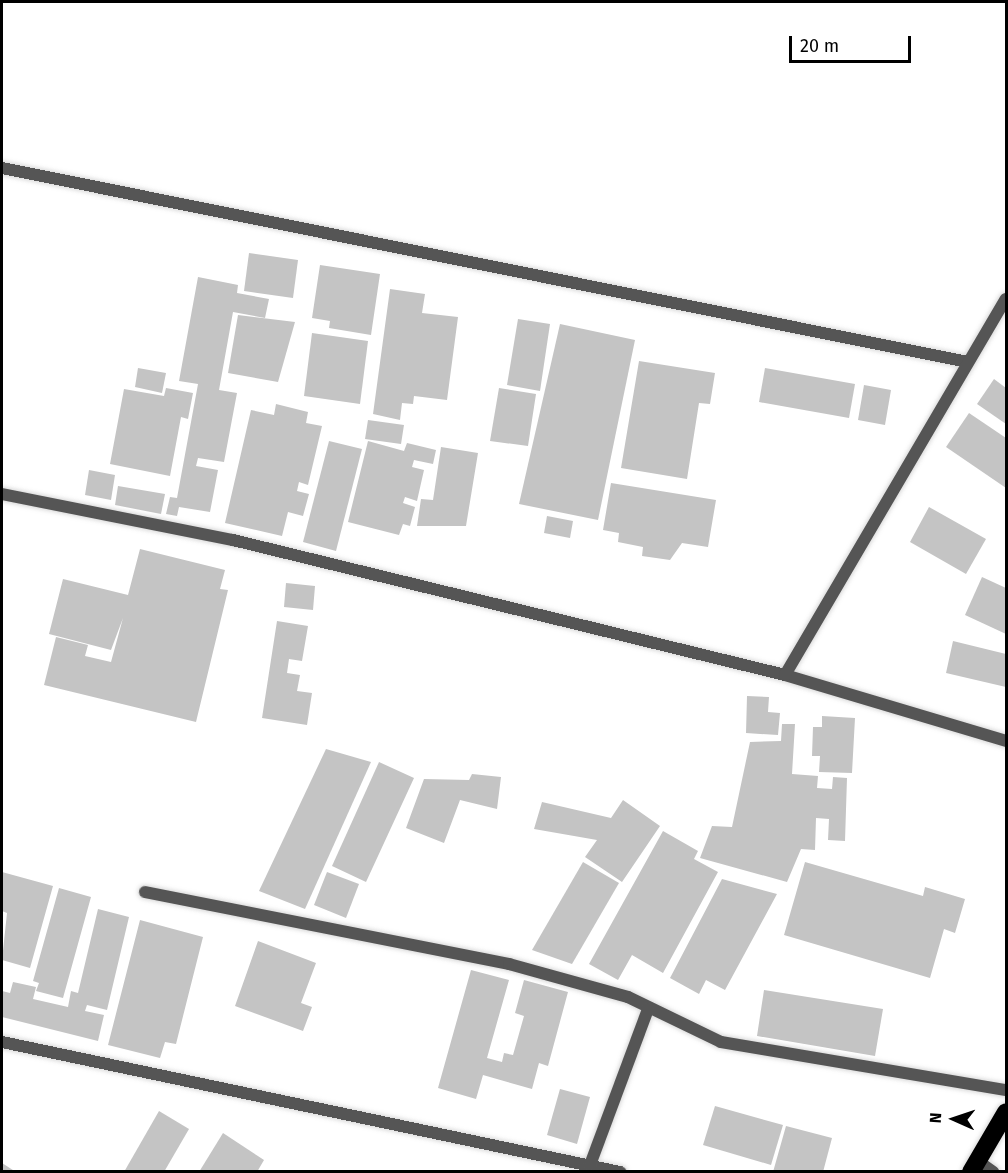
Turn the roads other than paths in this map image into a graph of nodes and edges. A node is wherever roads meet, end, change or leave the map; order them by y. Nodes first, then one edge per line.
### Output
1 (2, 168) edge
2 (1006, 299) edge
3 (968, 362) junction
4 (2, 494) edge
5 (785, 675) junction
6 (1006, 741) edge
7 (144, 891) dead end
8 (648, 1009) junction
9 (2, 1042) edge
10 (1006, 1090) edge
11 (1006, 1112) edge
12 (590, 1165) junction
13 (981, 1168) edge
14 (620, 1172) edge

1 - 3 street
2 - 3 street
3 - 5 street
4 - 5 street
5 - 6 street
7 - 8 street
8 - 10 street
8 - 12 street
9 - 12 street
11 - 13 highway
12 - 14 street

